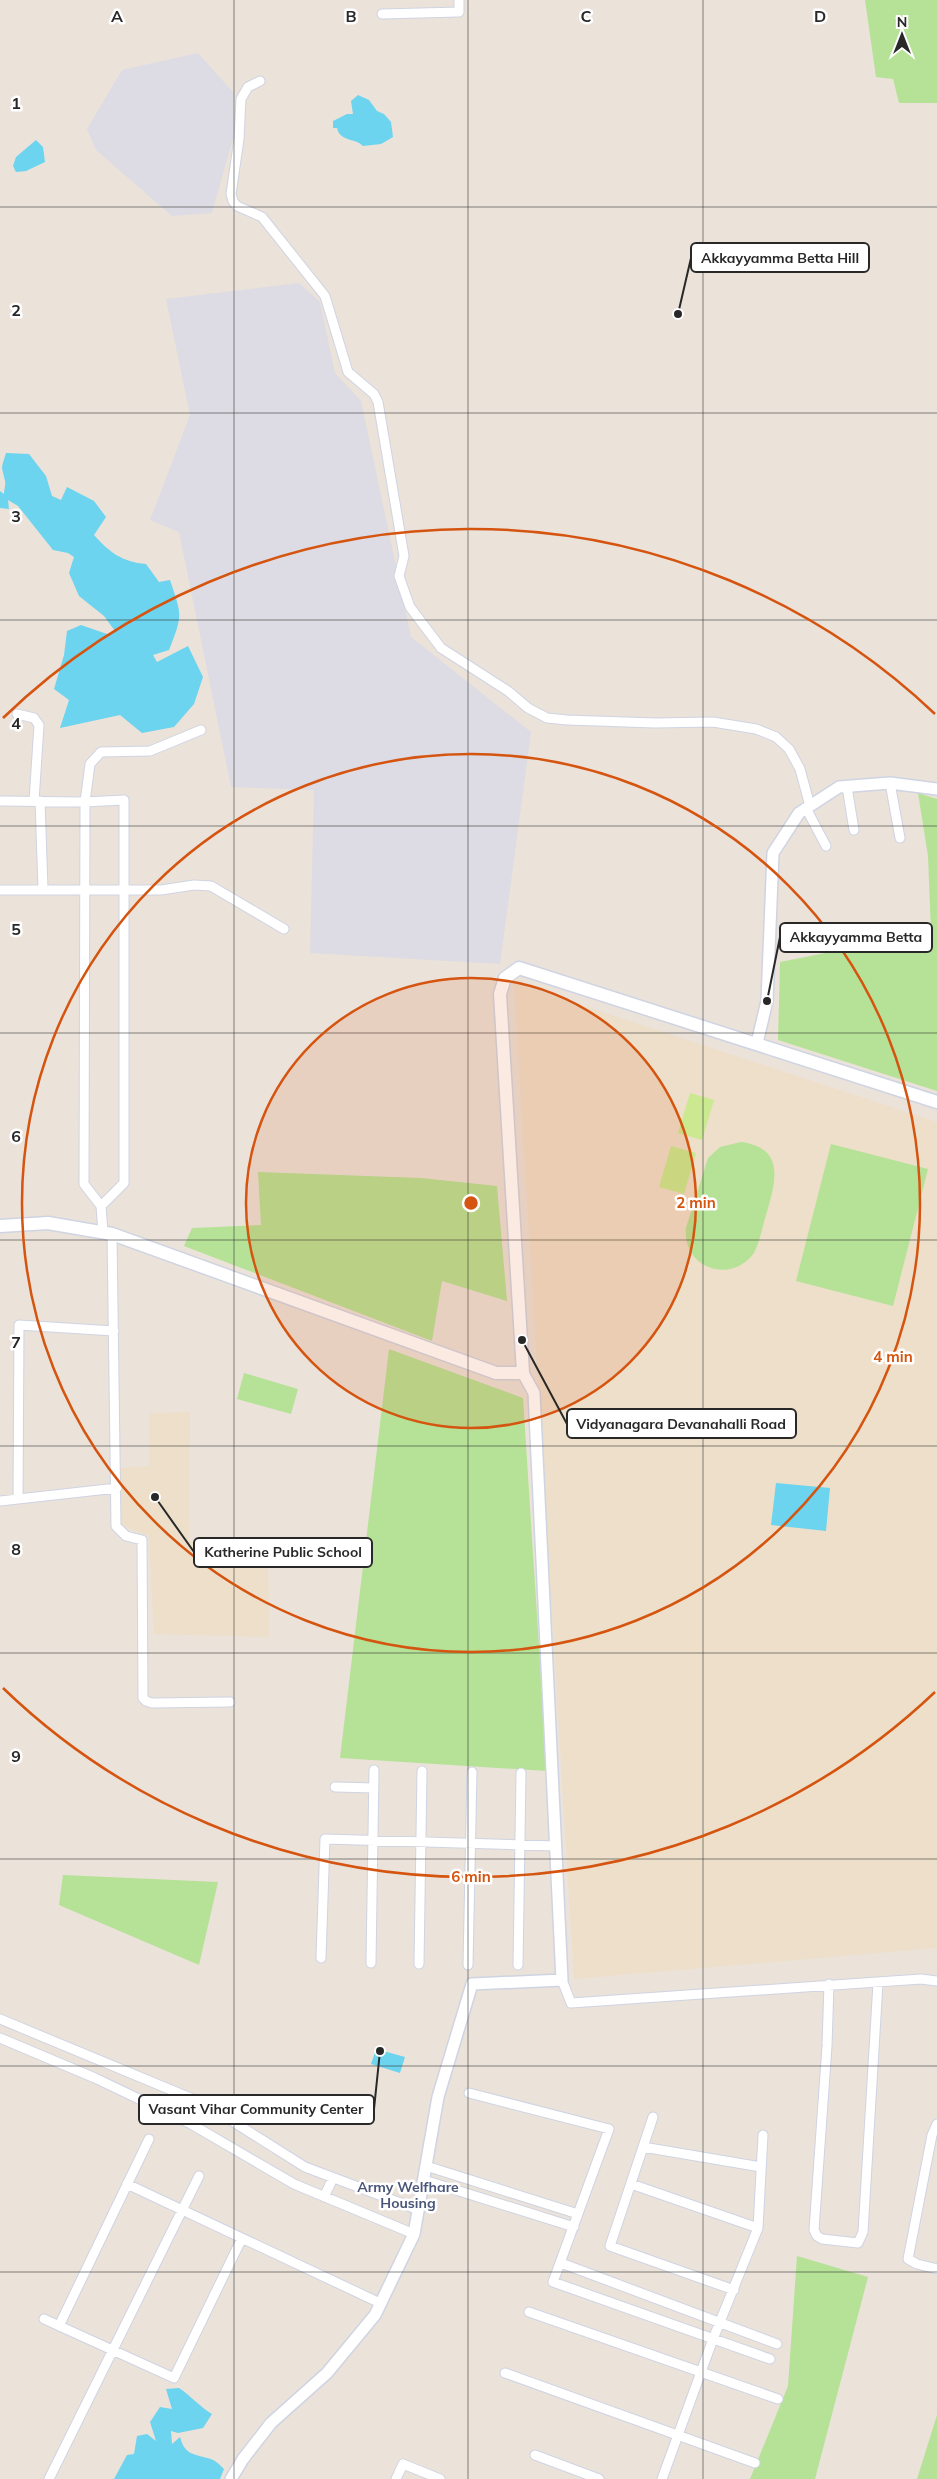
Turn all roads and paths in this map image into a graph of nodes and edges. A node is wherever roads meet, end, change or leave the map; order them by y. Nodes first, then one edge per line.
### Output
1 (459, 0) edge
2 (382, 14) dead end
3 (260, 81) dead end
4 (17, 714) dead end
5 (201, 730) dead end
6 (890, 783) junction
7 (847, 787) junction
8 (937, 789) edge
9 (0, 801) edge
10 (37, 801) junction
11 (85, 802) junction
12 (808, 807) junction
13 (854, 830) dead end
14 (900, 838) dead end
15 (826, 846) dead end
16 (42, 889) junction
17 (0, 890) edge
18 (84, 890) junction
19 (124, 890) junction
20 (284, 929) dead end
21 (757, 1044) junction
22 (937, 1102) edge
23 (102, 1206) junction
24 (0, 1226) edge
25 (107, 1233) junction
26 (114, 1331) junction
27 (523, 1373) junction
28 (117, 1488) junction
29 (18, 1499) junction
30 (0, 1501) edge
31 (230, 1702) dead end
32 (374, 1770) dead end
33 (422, 1771) dead end
34 (472, 1772) dead end
35 (521, 1773) dead end
36 (335, 1787) dead end
37 (374, 1788) junction
38 (373, 1840) junction
39 (421, 1842) junction
40 (470, 1844) junction
41 (520, 1845) junction
42 (556, 1846) junction
43 (321, 1958) dead end
44 (371, 1963) dead end
45 (419, 1964) dead end
46 (468, 1965) dead end
47 (518, 1966) dead end
48 (562, 1980) junction
49 (937, 1981) edge
50 (878, 1983) junction
51 (829, 1984) junction
52 (0, 2020) edge
53 (0, 2038) edge
54 (469, 2093) dead end
55 (205, 2104) junction
56 (653, 2117) dead end
57 (191, 2124) junction
58 (937, 2126) edge
59 (763, 2135) dead end
60 (149, 2139) dead end
61 (643, 2147) junction
62 (426, 2166) junction
63 (762, 2167) junction
64 (199, 2176) dead end
65 (333, 2178) junction
66 (424, 2180) junction
67 (127, 2184) junction
68 (630, 2184) junction
69 (324, 2197) junction
70 (182, 2210) junction
71 (419, 2210) junction
72 (578, 2214) junction
73 (574, 2227) junction
74 (758, 2228) junction
75 (414, 2234) junction
76 (242, 2238) junction
77 (561, 2263) junction
78 (937, 2269) edge
79 (734, 2290) junction
80 (380, 2303) junction
81 (529, 2312) dead end
82 (44, 2319) dead end
83 (721, 2323) junction
84 (59, 2326) junction
85 (713, 2339) junction
86 (777, 2344) dead end
87 (113, 2350) junction
88 (770, 2359) dead end
89 (701, 2372) junction
90 (504, 2373) dead end
91 (778, 2399) dead end
92 (678, 2435) junction
93 (535, 2455) dead end
94 (755, 2463) dead end
95 (48, 2479) edge
96 (231, 2479) edge
97 (396, 2479) edge
98 (440, 2479) edge
99 (600, 2479) edge
100 (662, 2479) edge

1 - 2 street
3 - 12 street
4 - 10 street
5 - 11 street
6 - 7 street
6 - 8 street
6 - 14 street
7 - 12 street
7 - 13 street
9 - 10 street
10 - 11 street
10 - 16 street
11 - 18 street
11 - 19 street
12 - 15 street
12 - 21 street
16 - 17 street
16 - 18 street
18 - 19 street
18 - 23 street
19 - 20 street
19 - 23 street
21 - 22 main road
21 - 27 main road
23 - 25 street
24 - 25 main road
25 - 26 street
25 - 27 main road
26 - 28 street
26 - 29 street
27 - 42 street
28 - 29 street
28 - 31 street
29 - 30 street
32 - 37 street
33 - 39 street
34 - 40 street
35 - 41 street
36 - 37 street
37 - 38 street
38 - 39 street
38 - 43 street
38 - 44 street
39 - 40 street
39 - 45 street
40 - 41 street
40 - 46 street
41 - 42 street
41 - 47 street
42 - 48 street
48 - 51 street
48 - 62 street
49 - 50 street
50 - 51 street
50 - 51 street
52 - 55 street
53 - 57 street
54 - 72 street
55 - 57 street
55 - 65 street
56 - 61 street
57 - 69 street
58 - 78 street
59 - 63 street
60 - 67 street
61 - 63 street
61 - 68 street
62 - 66 street
62 - 72 street
63 - 74 street
64 - 70 street
65 - 69 street
65 - 71 street
66 - 71 street
66 - 73 street
67 - 70 street
67 - 84 street
68 - 74 street
68 - 79 street
69 - 75 street
70 - 76 street
70 - 87 street
71 - 75 street
72 - 73 street
73 - 77 street
74 - 79 street
75 - 80 street
76 - 80 street
76 - 87 street
77 - 83 street
77 - 85 street
79 - 83 street
80 - 96 street
81 - 89 street
82 - 84 street
83 - 85 street
83 - 86 street
84 - 87 street
85 - 88 street
85 - 89 street
87 - 95 street
89 - 91 street
89 - 92 street
90 - 92 street
92 - 94 street
92 - 100 street
93 - 99 street
97 - 98 street

